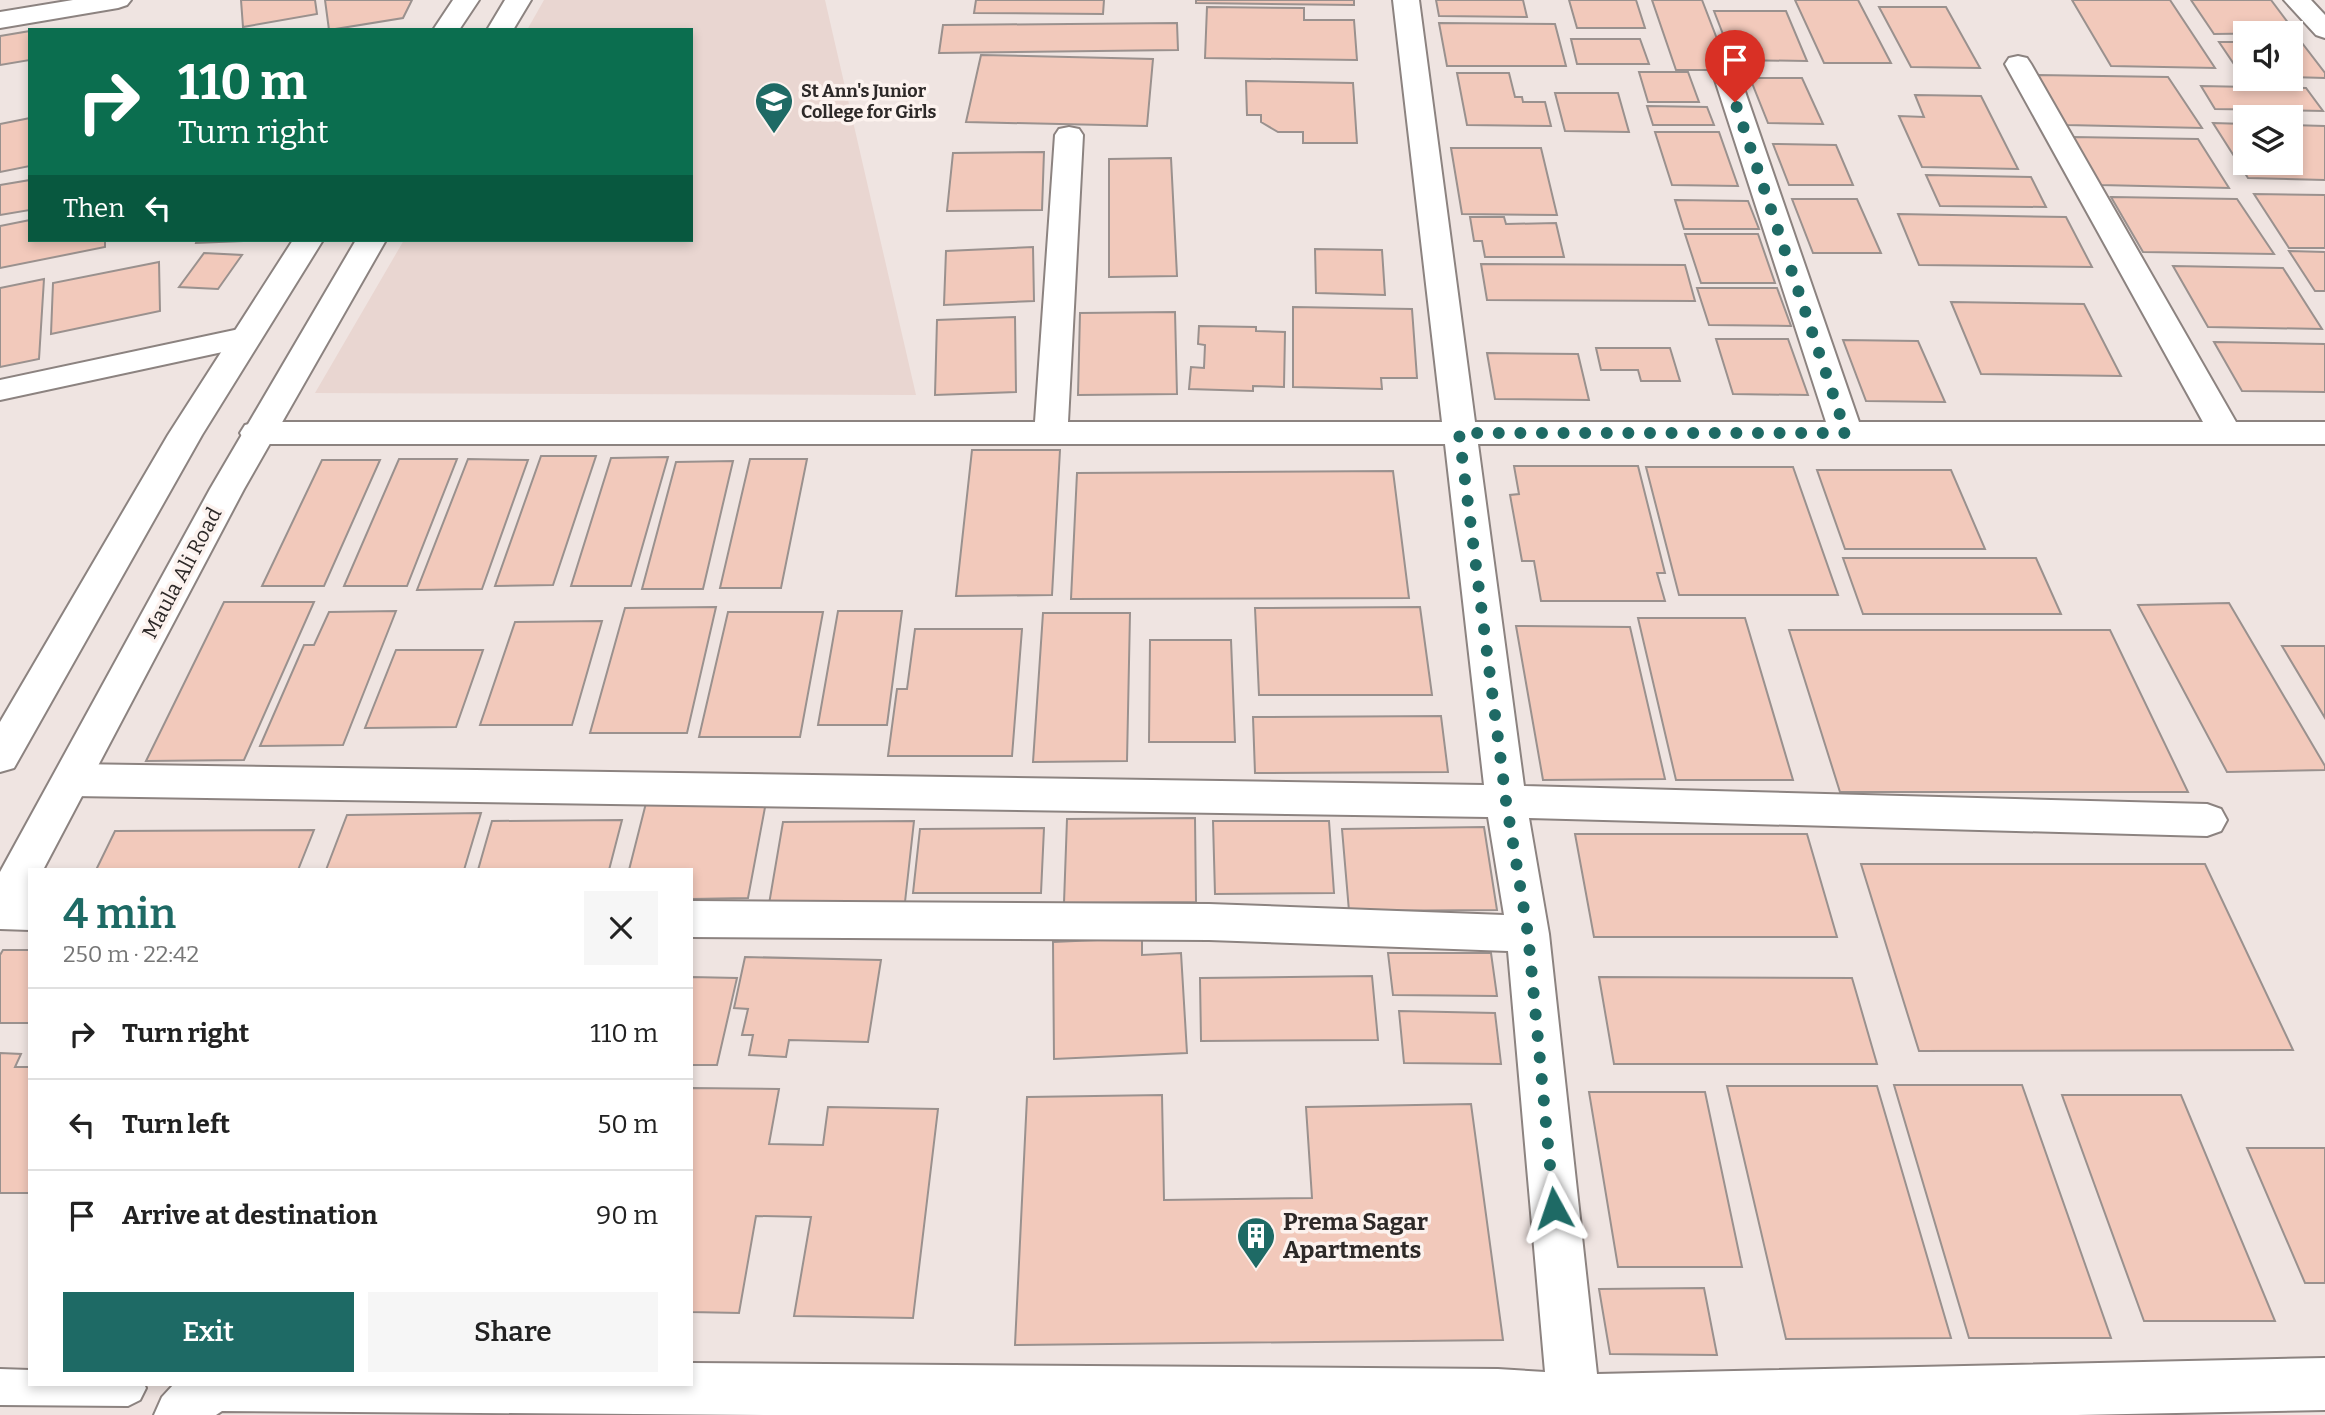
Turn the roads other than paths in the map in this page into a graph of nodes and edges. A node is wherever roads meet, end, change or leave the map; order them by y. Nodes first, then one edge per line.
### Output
1 (466, 0) edge
2 (519, 0) edge
3 (1406, 0) edge
4 (2297, 0) edge
5 (65, 4) edge
6 (120, 7) edge
7 (0, 19) edge
8 (447, 28) edge
9 (501, 28) edge
10 (2325, 30) edge
11 (2018, 64) dead end
12 (1727, 77) dead end
13 (1069, 135) dead end
14 (308, 242) edge
15 (370, 242) edge
16 (244, 338) junction
17 (0, 390) edge
18 (257, 433) junction
19 (1051, 433) junction
20 (1459, 433) junction
21 (1846, 433) junction
22 (2226, 433) junction
23 (2325, 433) edge
24 (0, 757) edge
25 (72, 780) junction
26 (1506, 801) junction
27 (2207, 820) dead end
28 (0, 911) edge
29 (28, 912) edge
30 (693, 919) edge
31 (1528, 934) junction
32 (2325, 1384) edge
33 (216, 1386) edge
34 (346, 1386) edge
35 (0, 1387) edge
36 (128, 1388) dead end
37 (1574, 1408) edge
38 (180, 1415) edge

1 - 8 street
2 - 9 street
3 - 20 street
4 - 10 street
5 - 6 street
5 - 7 street
11 - 22 street
12 - 21 street
13 - 19 street
14 - 16 street
15 - 18 street, Maula Ali Road
16 - 17 street
16 - 24 street
18 - 19 street
18 - 25 street, Maula Ali Road
19 - 20 street
20 - 21 street
20 - 26 street
21 - 22 street
22 - 23 street
25 - 26 street
25 - 28 street, Maula Ali Road
26 - 27 street
26 - 31 street
28 - 29 street
30 - 31 street
31 - 37 street
32 - 37 street
33 - 38 street
34 - 37 street
35 - 36 lane

